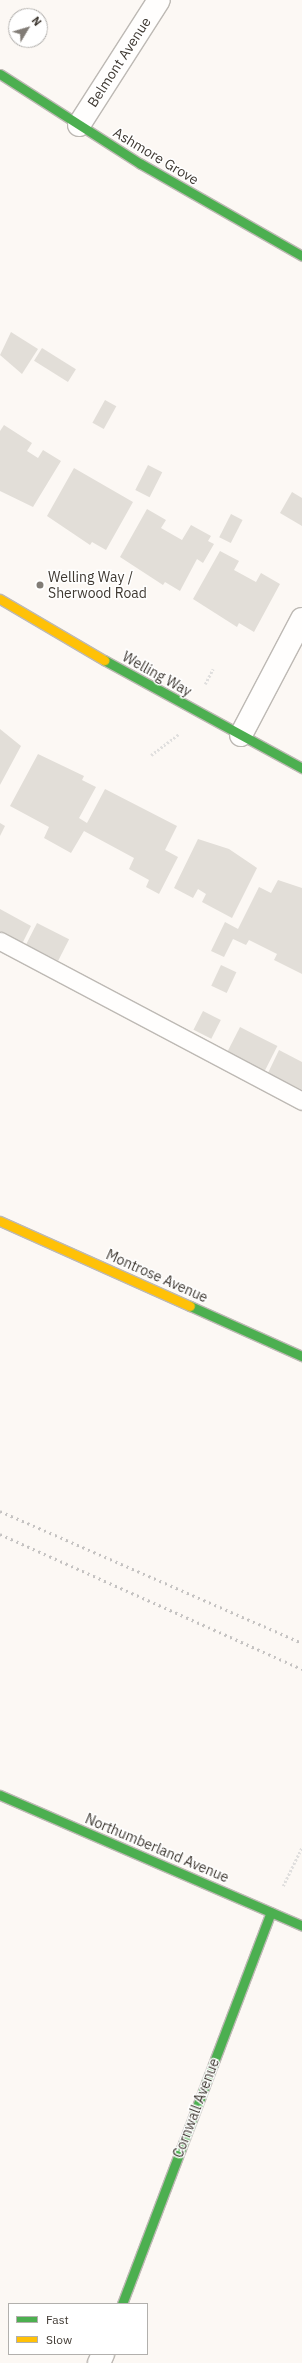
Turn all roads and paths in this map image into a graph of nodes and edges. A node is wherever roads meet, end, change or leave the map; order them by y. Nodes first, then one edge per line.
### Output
1 (159, 0) edge
2 (0, 74) edge
3 (79, 125) junction
4 (302, 256) edge
5 (0, 599) edge
6 (302, 619) edge
7 (213, 670) dead end
8 (201, 691) dead end
9 (182, 727) dead end
10 (241, 735) junction
11 (150, 755) dead end
12 (302, 768) edge
13 (0, 941) edge
14 (302, 1101) edge
15 (1, 1224) edge
16 (302, 1356) edge
17 (0, 1795) edge
18 (302, 1847) edge
19 (271, 1912) junction
20 (302, 1926) edge
21 (122, 2303) edge

1 - 3 street, Belmont Avenue
2 - 3 street, Ashmore Grove
3 - 4 street, Ashmore Grove
5 - 10 street, Welling Way
6 - 10 street
7 - 8 path
9 - 11 path
10 - 12 street, Welling Way
13 - 14 lane
15 - 16 street, Montrose Avenue
17 - 19 street, Northumberland Avenue
18 - 19 path
19 - 20 street, Northumberland Avenue
19 - 21 street, Cornwall Avenue

